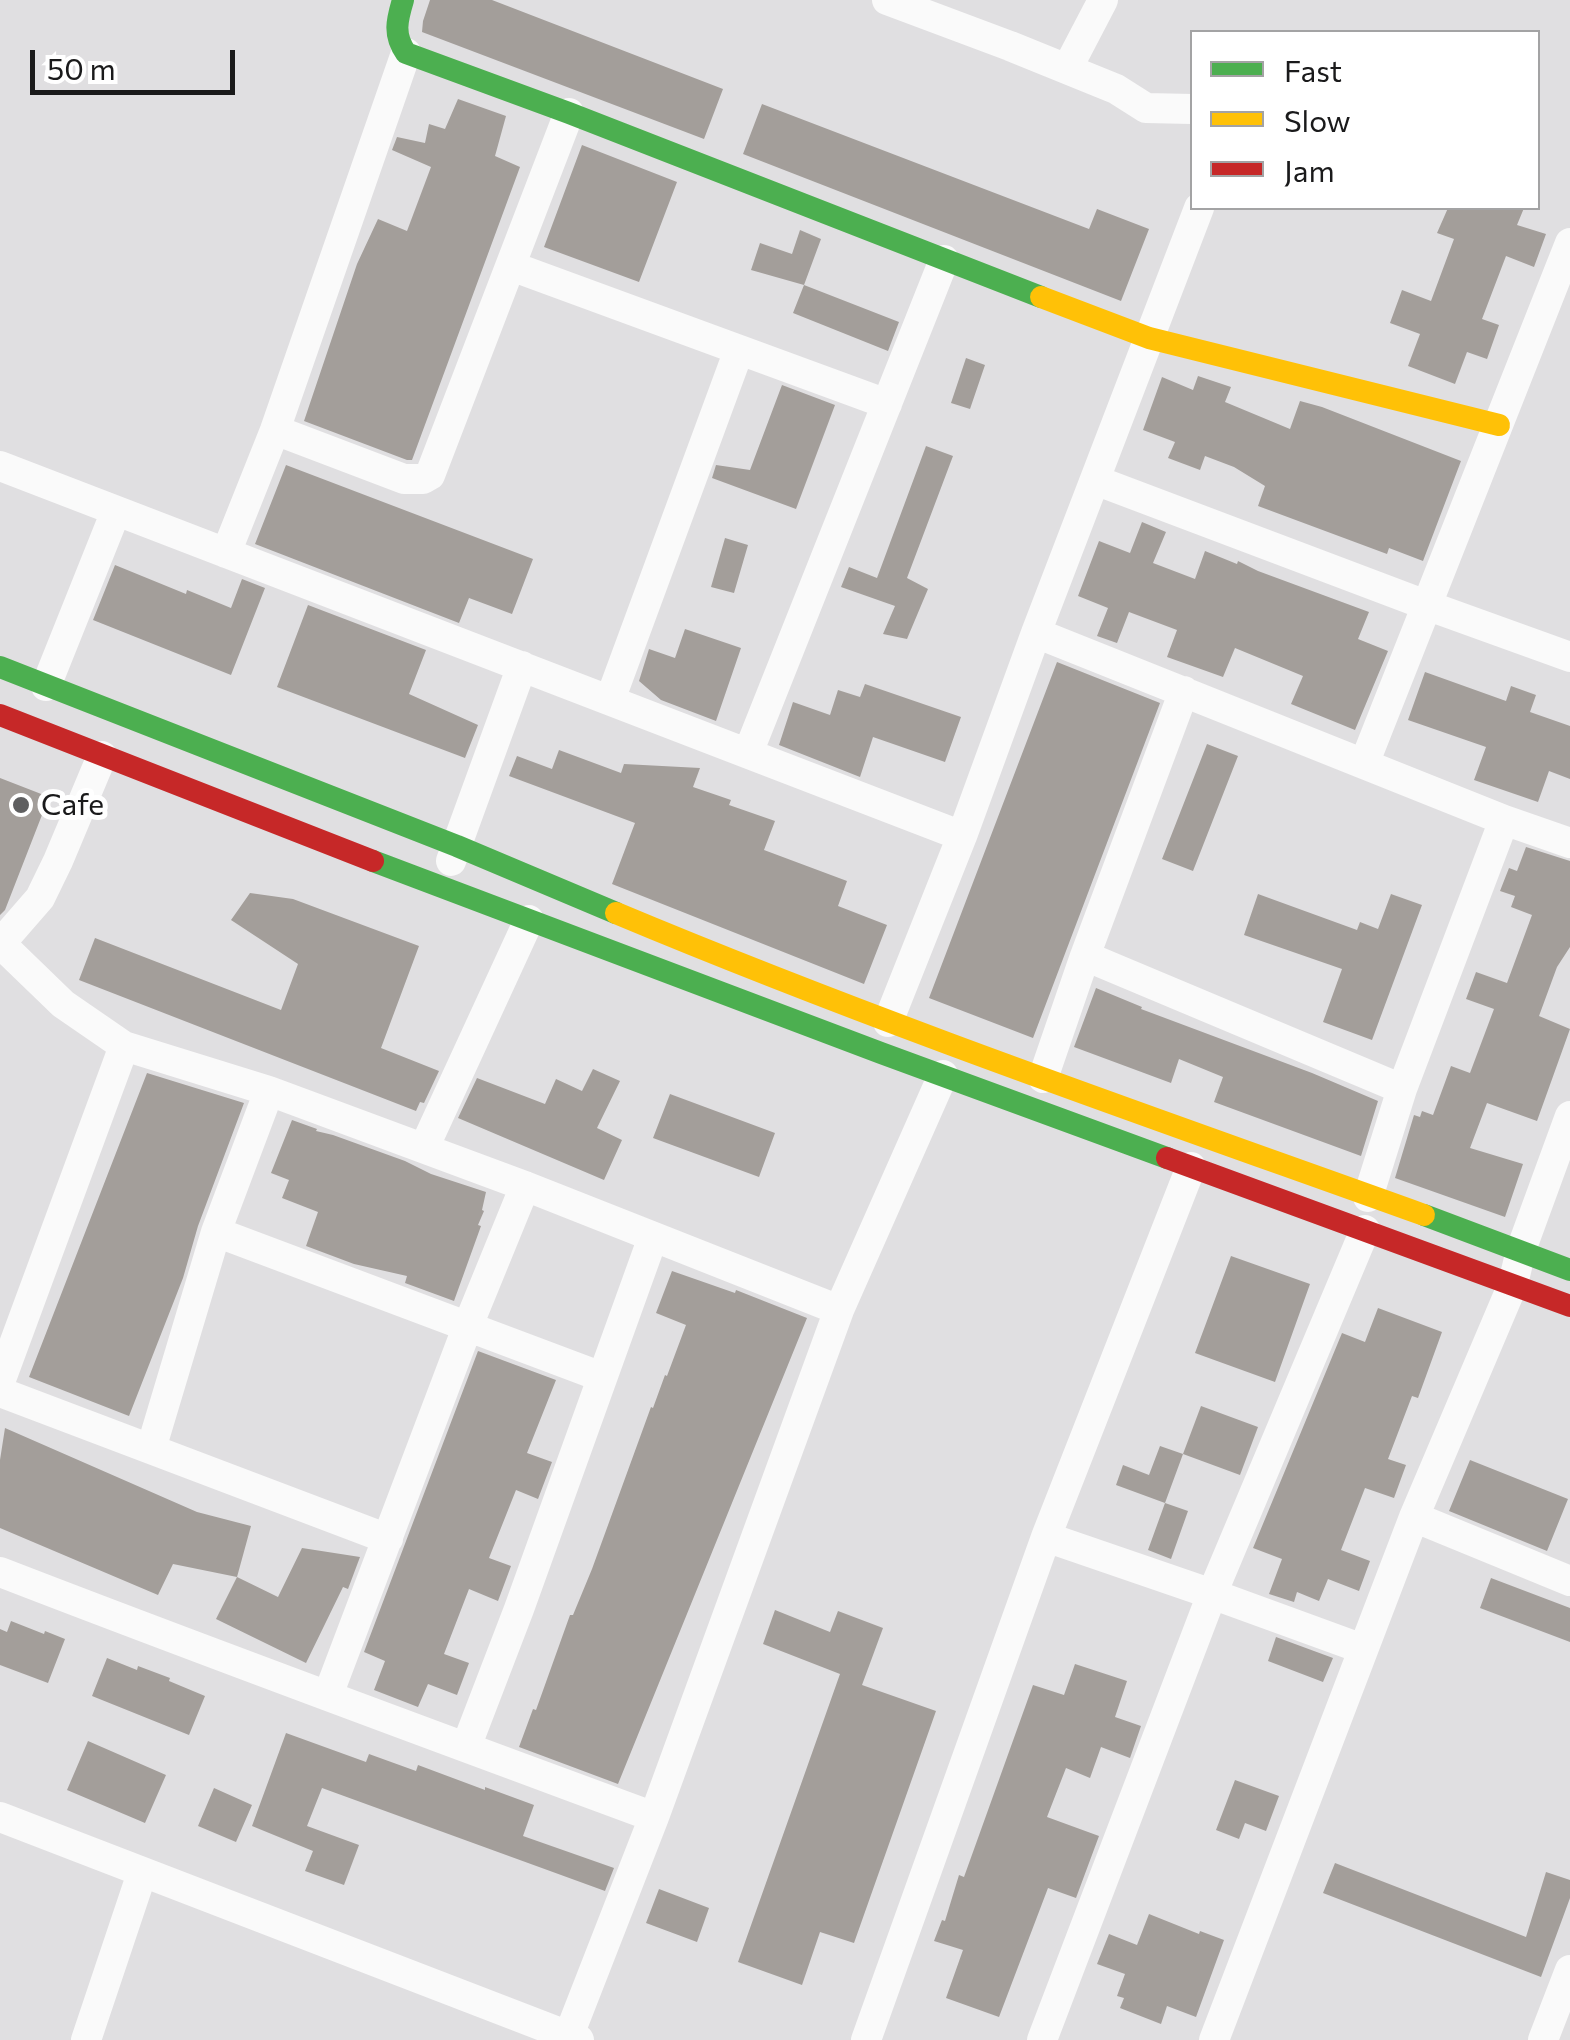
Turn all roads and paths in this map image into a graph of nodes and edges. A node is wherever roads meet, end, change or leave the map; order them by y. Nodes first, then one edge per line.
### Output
1 (403, 0) edge
2 (888, 0) edge
3 (1104, 0) edge
4 (406, 53) junction
5 (1067, 69) junction
6 (1190, 109) edge
7 (569, 112) junction
8 (1198, 210) edge
9 (1570, 243) edge
10 (944, 260) junction
11 (511, 266) junction
12 (1150, 338) junction
13 (739, 350) junction
14 (887, 404) junction
15 (1499, 425) junction
16 (275, 430) junction
17 (0, 466) edge
18 (1095, 480) junction
19 (116, 511) junction
20 (226, 553) junction
21 (1426, 605) junction
22 (1036, 633) junction
23 (1570, 657) edge
24 (522, 666) junction
25 (0, 668) edge
26 (46, 686) junction
27 (1184, 691) junction
28 (610, 700) junction
29 (0, 716) edge
30 (748, 753) junction
31 (102, 756) junction
32 (1364, 764) junction
33 (1504, 820) junction
34 (962, 836) junction
35 (1570, 843) edge
36 (457, 846) junction
37 (442, 887) junction
38 (529, 920) junction
39 (0, 944) edge
40 (1085, 956) junction
41 (888, 1022) junction
42 (124, 1046) junction
43 (942, 1075) junction
44 (1043, 1078) junction
45 (1402, 1089) junction
46 (269, 1091) junction
47 (1570, 1116) edge
48 (424, 1148) junction
49 (1191, 1167) junction
50 (525, 1186) junction
51 (1368, 1197) junction
52 (1364, 1230) junction
53 (216, 1232) junction
54 (653, 1236) junction
55 (1520, 1250) junction
56 (1570, 1270) edge
57 (1514, 1284) junction
58 (1570, 1306) edge
59 (839, 1310) junction
60 (467, 1328) junction
61 (602, 1377) junction
62 (0, 1382) edge
63 (0, 1392) edge
64 (151, 1449) junction
65 (1414, 1518) junction
66 (1046, 1538) junction
67 (388, 1539) junction
68 (0, 1572) edge
69 (1570, 1581) edge
70 (1212, 1594) junction
71 (1364, 1649) junction
72 (328, 1695) junction
73 (466, 1748) junction
74 (0, 1817) edge
75 (654, 1817) junction
76 (142, 1873) junction
77 (1570, 1970) edge
78 (572, 2039) edge
79 (86, 2040) edge
80 (866, 2040) edge
81 (1042, 2040) edge
82 (1214, 2040) edge
83 (1543, 2040) edge

1 - 4 street
2 - 5 street
3 - 5 street
4 - 7 street
4 - 16 street
5 - 6 street
7 - 10 street
7 - 11 street
8 - 12 street
9 - 15 street
10 - 12 street
10 - 14 street
11 - 13 street
11 - 16 street
12 - 15 street
12 - 18 street
13 - 14 street
13 - 28 street
14 - 30 street
15 - 21 street
16 - 20 street
17 - 19 street
18 - 21 street
18 - 22 street
19 - 20 street
19 - 26 street
20 - 24 street
21 - 23 street
21 - 32 street
22 - 27 street
22 - 34 street
24 - 28 street
24 - 36 street
25 - 26 street
26 - 36 street
27 - 32 street
27 - 40 street
28 - 30 street
29 - 31 street
30 - 34 street
31 - 37 street
31 - 39 street
32 - 33 street
33 - 35 street
33 - 45 street
34 - 41 street
36 - 37 street
36 - 41 street
37 - 38 street
38 - 43 street
38 - 48 street
39 - 42 street
40 - 44 street
40 - 45 street
41 - 44 street
42 - 46 street
42 - 62 street
43 - 49 street
43 - 59 street
44 - 51 street
45 - 51 street
46 - 48 street
46 - 53 street
47 - 55 street
48 - 50 street
49 - 52 street
49 - 66 street
50 - 54 street
50 - 60 street
51 - 55 street
52 - 57 street
52 - 70 street
53 - 60 street
53 - 64 street
54 - 59 street
54 - 61 street
55 - 56 street
55 - 57 street
57 - 58 street
57 - 65 street
59 - 75 street
60 - 61 street
60 - 67 street
61 - 73 street
63 - 64 street
64 - 67 street
65 - 69 street
65 - 71 street
66 - 70 street
66 - 80 street
67 - 72 street
68 - 72 street
70 - 71 street
70 - 81 street
71 - 82 street
72 - 73 street
73 - 75 street
74 - 76 street
75 - 78 street
76 - 78 street
76 - 79 street
77 - 83 street

